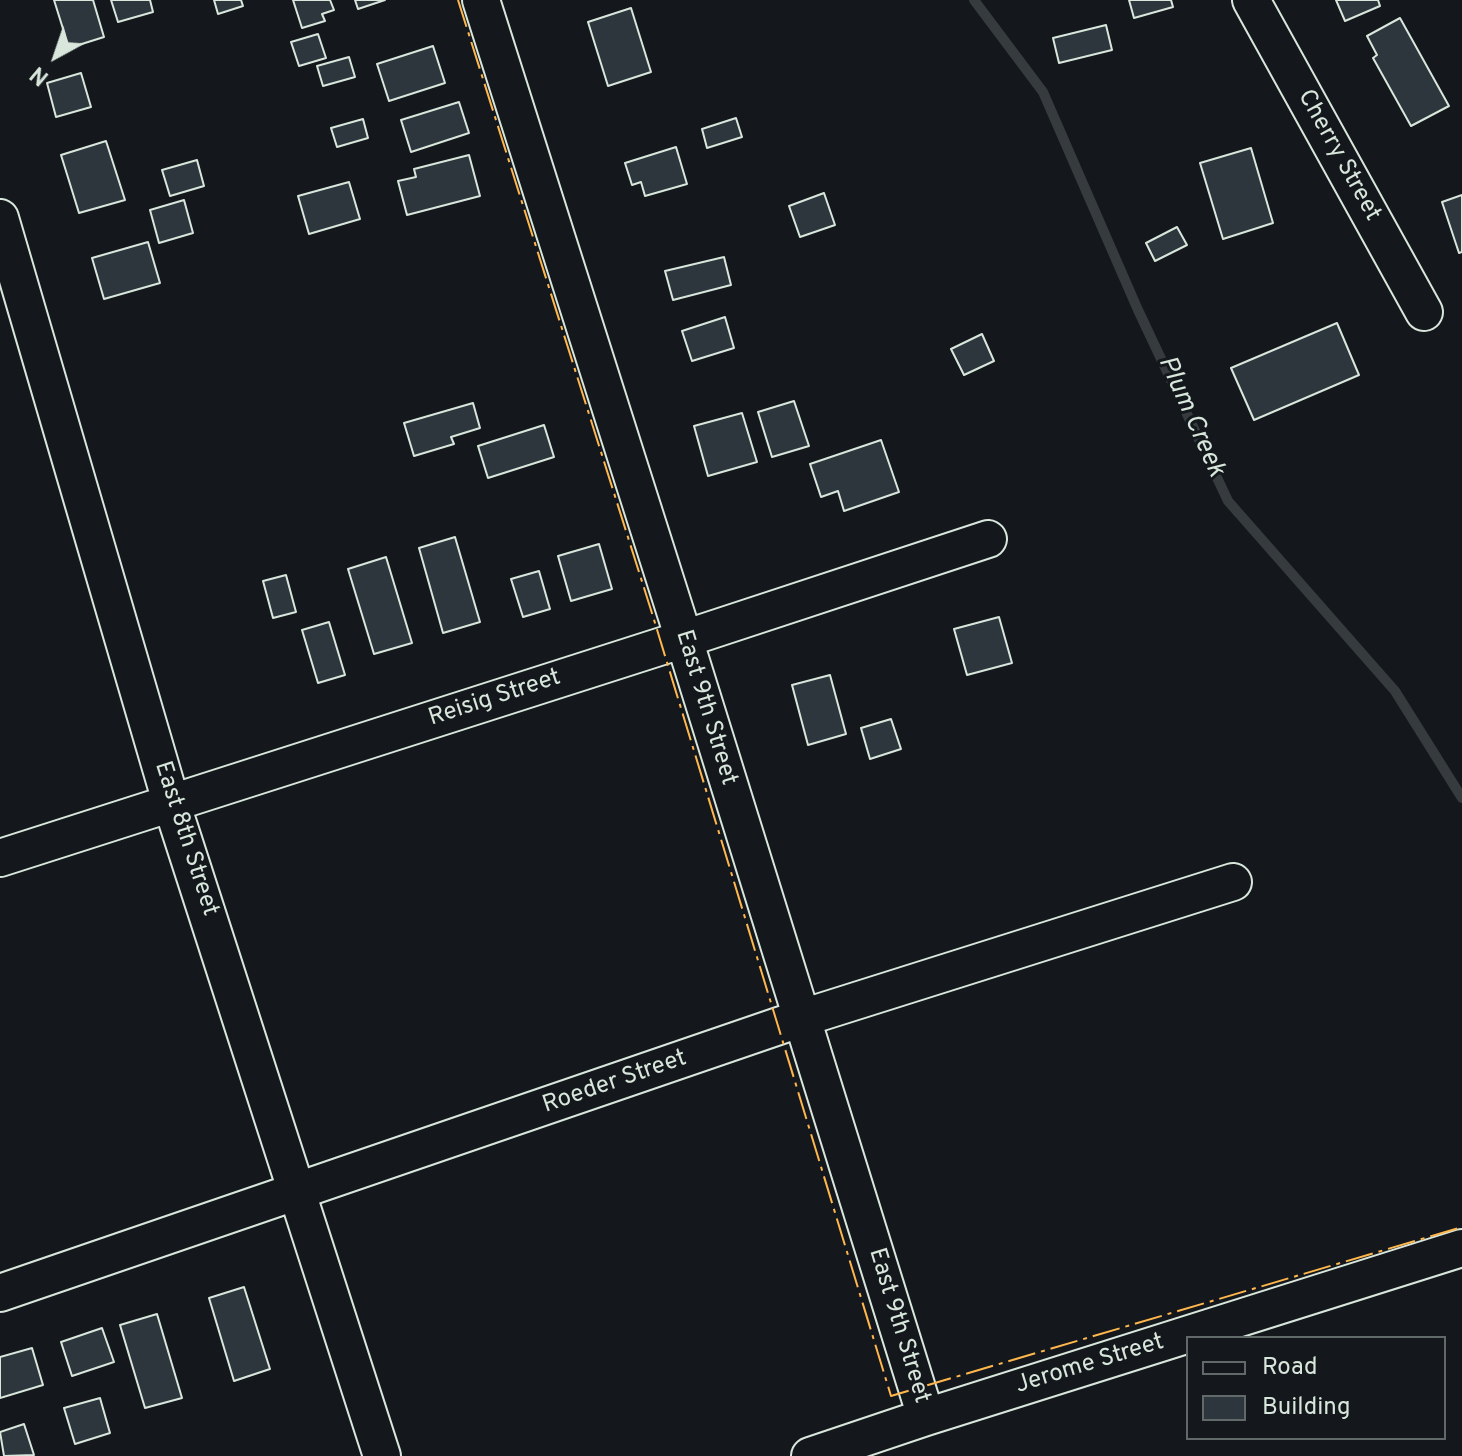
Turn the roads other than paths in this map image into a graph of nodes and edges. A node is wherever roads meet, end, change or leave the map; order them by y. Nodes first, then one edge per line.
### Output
1 (481, 0) edge
2 (1251, 0) edge
3 (0, 218) edge
4 (1424, 312) dead end
5 (988, 539) dead end
6 (684, 639) junction
7 (171, 802) junction
8 (0, 858) edge
9 (1233, 882) dead end
10 (802, 1018) junction
11 (299, 1192) junction
12 (1462, 1248) edge
13 (0, 1293) edge
14 (926, 1417) junction
15 (382, 1456) edge
16 (810, 1456) edge

1 - 6 street, East 9th Street
2 - 4 street, Cherry Street
3 - 7 street, East 8th Street
5 - 6 street, Reisig Street
6 - 7 street, Reisig Street
6 - 10 street, East 9th Street
7 - 8 street, Reisig Street
7 - 11 street, East 8th Street
9 - 10 street, Roeder Street
10 - 11 street, Roeder Street
10 - 14 street, East 9th Street
11 - 13 street, Roeder Street
11 - 15 street, East 8th Street
12 - 14 street, Jerome Street
14 - 16 street, Jerome Street

